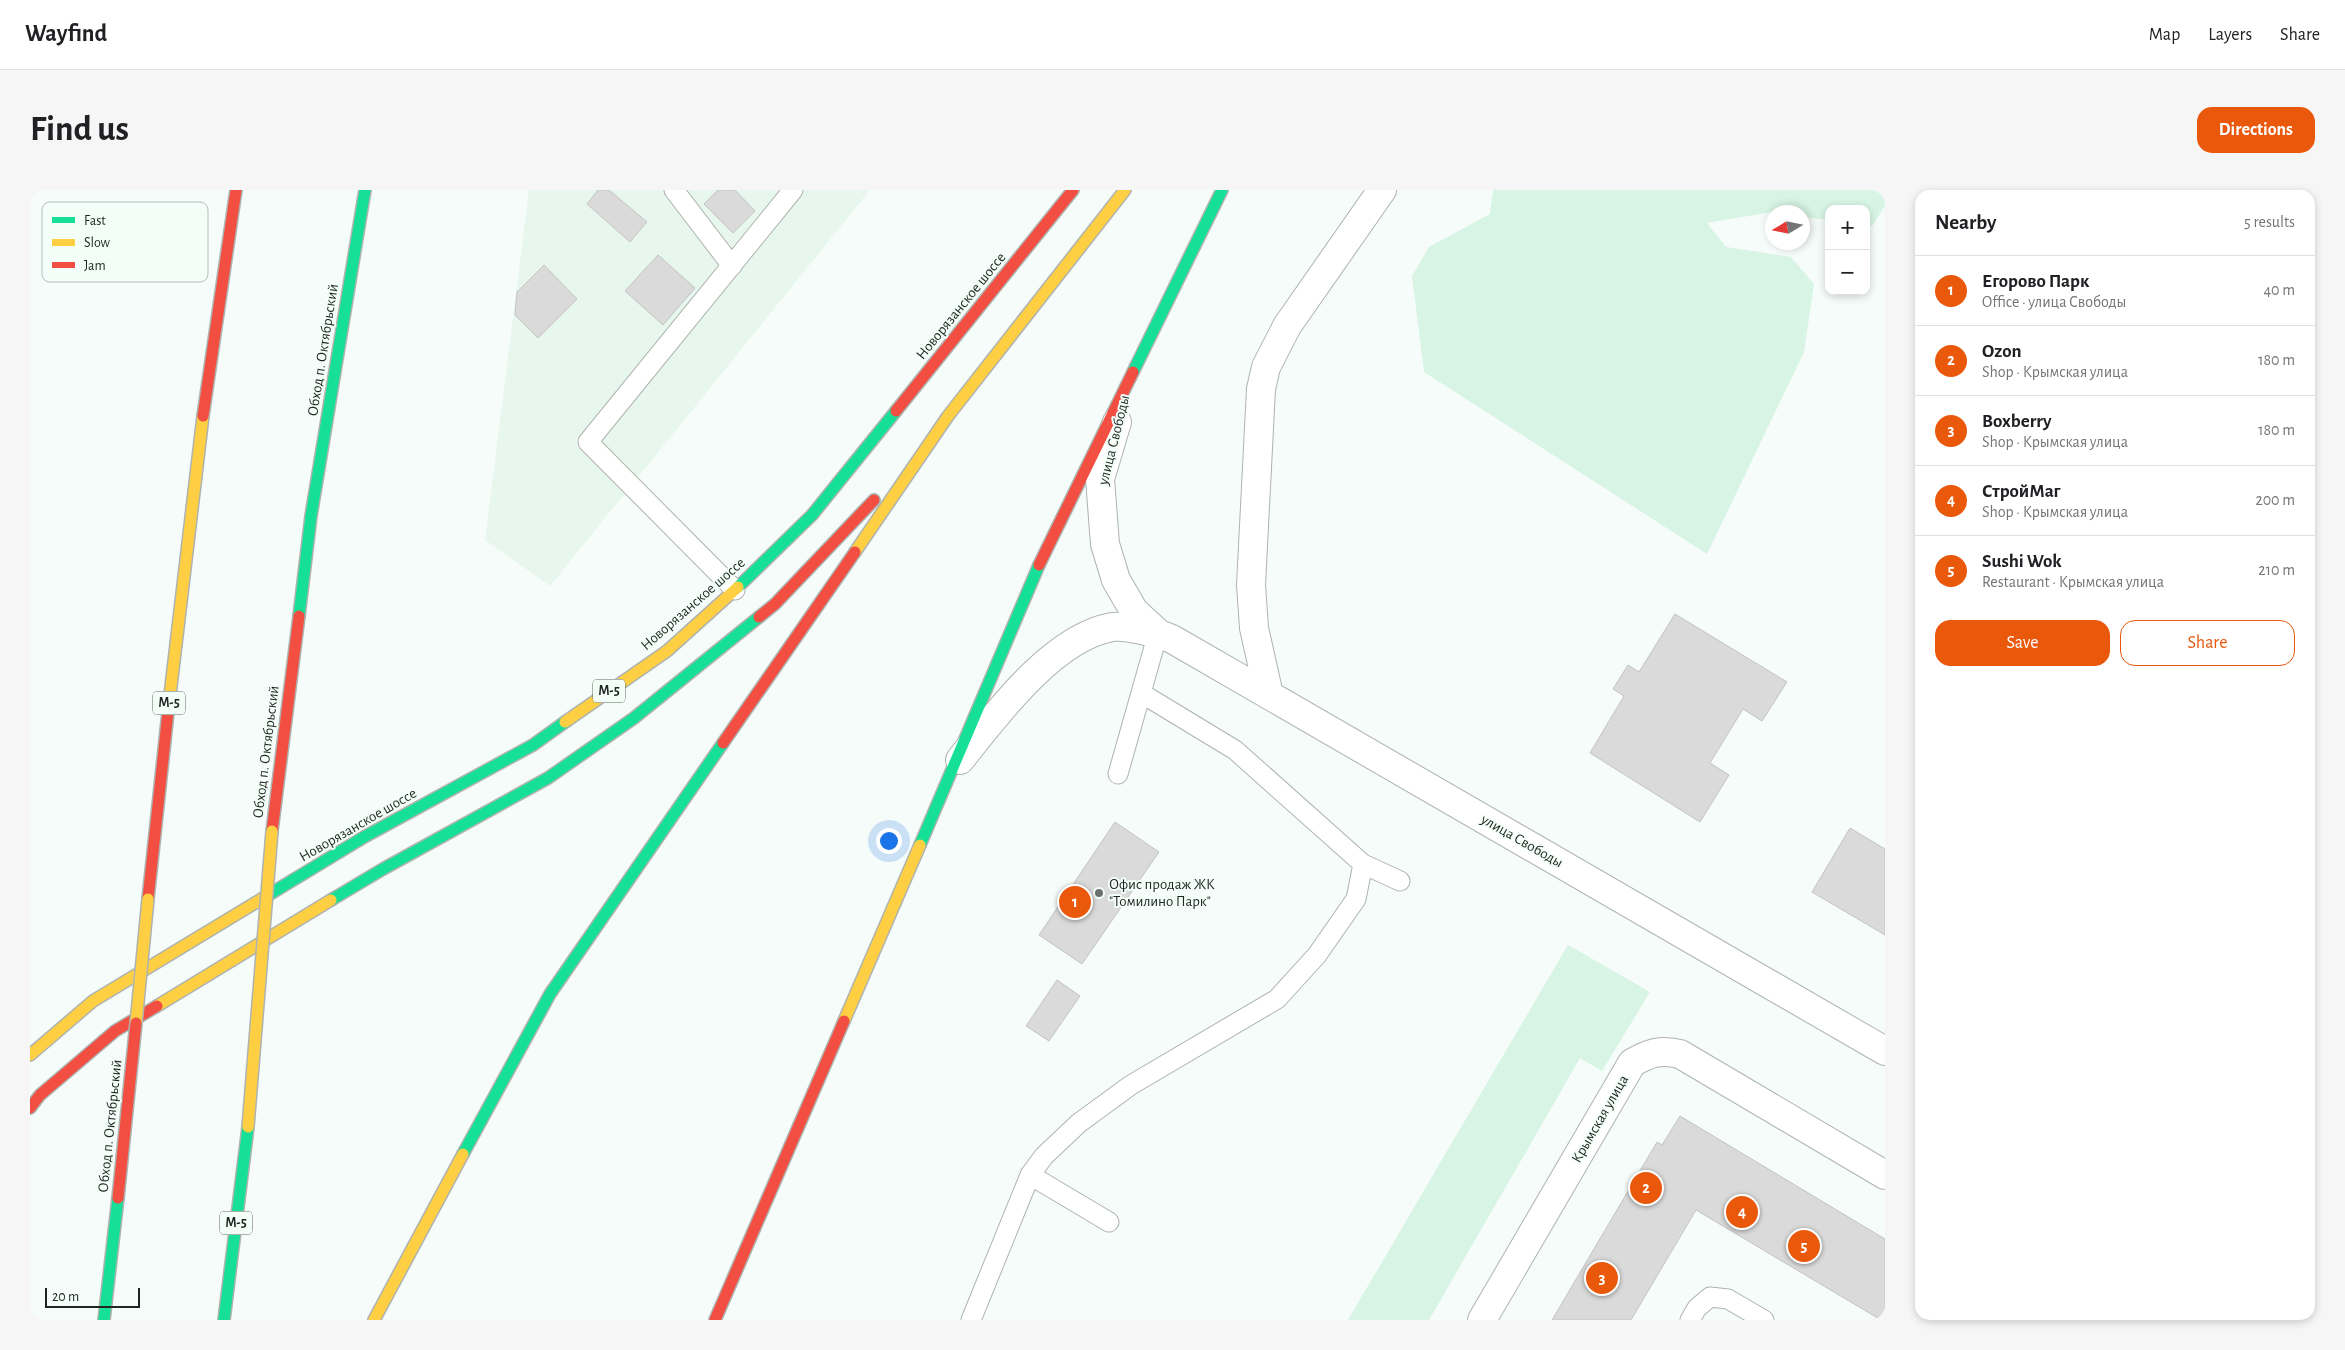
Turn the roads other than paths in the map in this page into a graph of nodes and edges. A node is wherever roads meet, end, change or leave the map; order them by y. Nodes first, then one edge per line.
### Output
1 (236, 190) edge
2 (365, 190) edge
3 (674, 190) edge
4 (793, 190) edge
5 (1073, 190) edge
6 (1125, 190) edge
7 (1222, 190) edge
8 (1382, 190) edge
9 (732, 266) junction
10 (1129, 379) junction
11 (948, 416) junction
12 (735, 590) junction
13 (1158, 633) junction
14 (1142, 693) junction
15 (1269, 695) junction
16 (951, 771) junction
17 (1118, 774) dead end
18 (1363, 864) junction
19 (1400, 881) dead end
20 (1885, 1051) edge
21 (30, 1055) edge
22 (30, 1108) edge
23 (1885, 1175) edge
24 (1030, 1176) junction
25 (1109, 1222) dead end
26 (104, 1320) edge
27 (224, 1320) edge
28 (374, 1320) edge
29 (715, 1320) edge
30 (971, 1320) edge
31 (1482, 1320) edge
32 (1690, 1320) edge
33 (1764, 1320) edge

1 - 26 main road, Обход п. Октябрьский / М-5, bridge
2 - 27 main road, Обход п. Октябрьский / М-5, bridge
3 - 9 lane
4 - 9 lane
5 - 12 main road, Новорязанское шоссе / М-5
6 - 11 main road
7 - 10 main road
8 - 15 street
9 - 12 lane
10 - 13 street, улица Свободы
10 - 16 main road
11 - 22 main road
11 - 28 main road
12 - 21 main road, Новорязанское шоссе / М-5
13 - 14 lane
13 - 15 street, улица Свободы
13 - 16 street, улица Свободы
14 - 17 lane
14 - 18 lane
15 - 20 street, улица Свободы
16 - 29 main road
18 - 19 lane
18 - 24 lane
23 - 31 street, Крымская улица
24 - 25 lane
24 - 30 lane
32 - 33 lane

